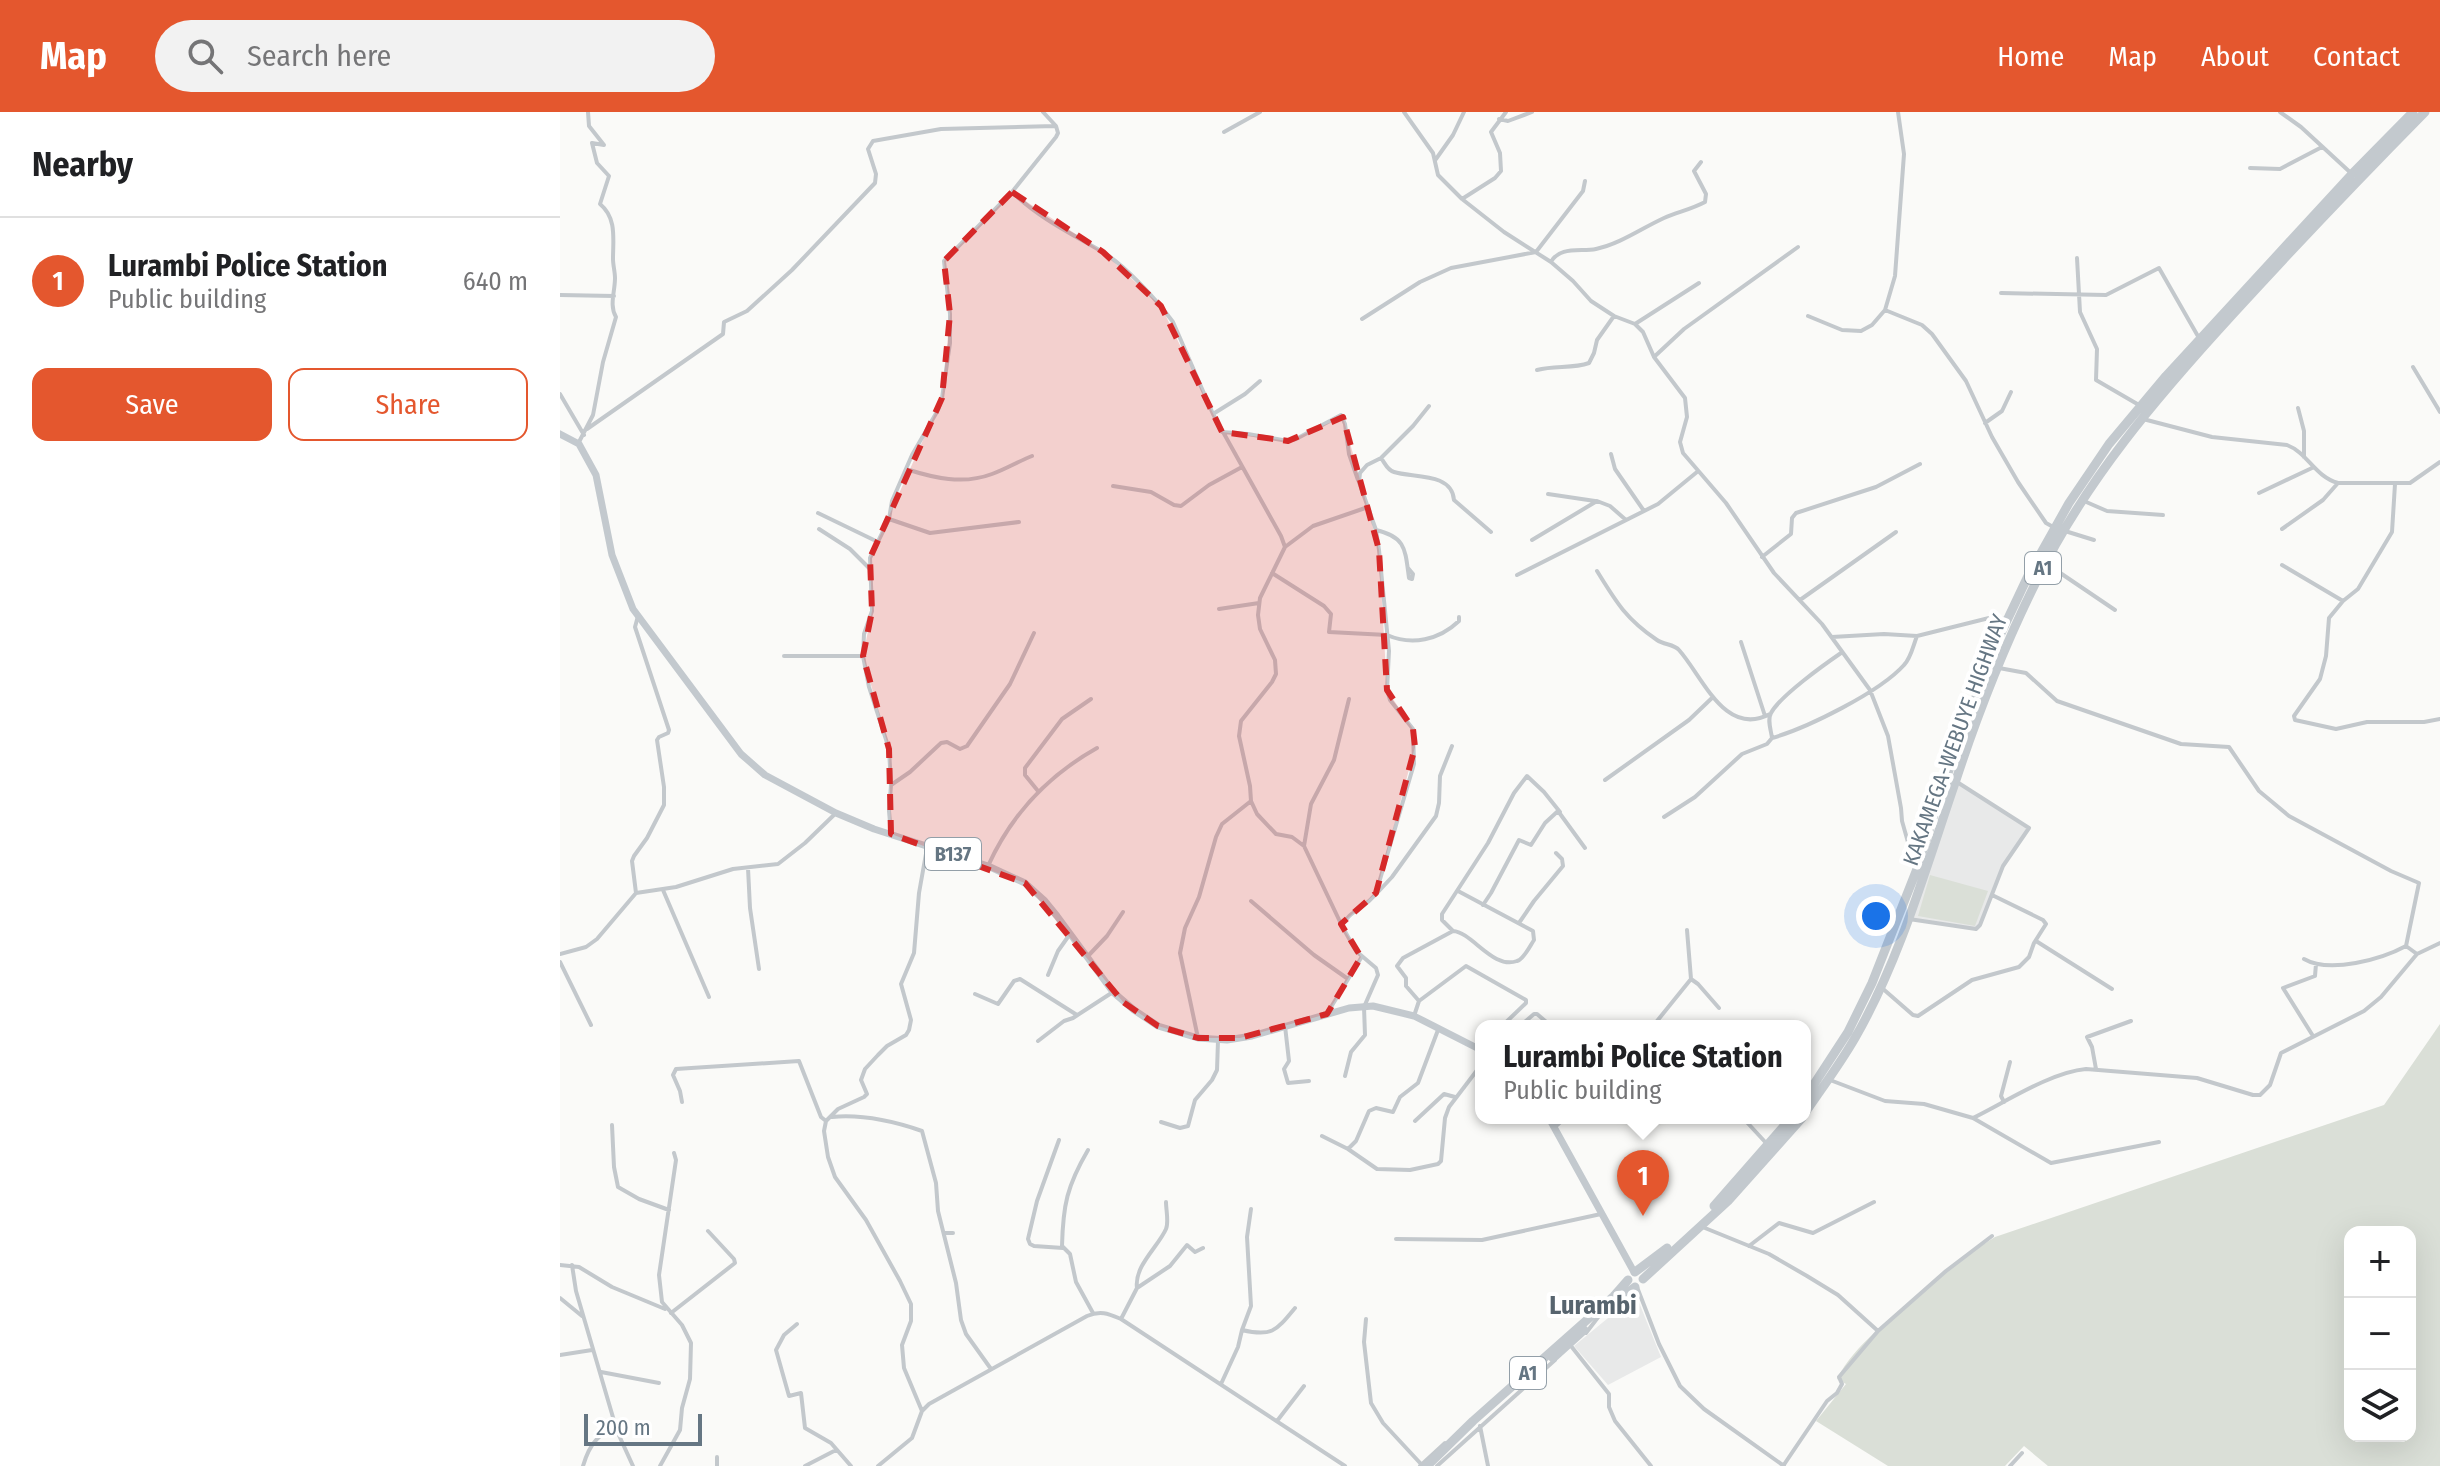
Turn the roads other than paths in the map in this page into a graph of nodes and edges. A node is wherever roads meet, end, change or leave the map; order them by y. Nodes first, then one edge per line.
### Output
1 (588, 112) edge
2 (1043, 112) edge
3 (1260, 112) edge
4 (1404, 112) edge
5 (1464, 112) edge
6 (1506, 112) edge
7 (1532, 112) edge
8 (1898, 112) edge
9 (2280, 112) edge
10 (2413, 112) edge
11 (2425, 112) edge
12 (1499, 119) junction
13 (1056, 126) junction
14 (1224, 132) dead end
15 (2322, 147) junction
16 (1436, 159) junction
17 (1701, 162) dead end
18 (2250, 168) dead end
19 (2355, 177) junction
20 (1585, 181) dead end
21 (1012, 192) junction
22 (1462, 199) junction
23 (1798, 247) dead end
24 (1536, 252) junction
25 (2077, 258) dead end
26 (1551, 262) junction
27 (1699, 283) dead end
28 (2001, 293) dead end
29 (560, 295) edge
30 (2079, 295) junction
31 (614, 296) junction
32 (1885, 310) junction
33 (1614, 316) junction
34 (1808, 316) dead end
35 (1362, 319) dead end
36 (1635, 324) junction
37 (2199, 338) junction
38 (1654, 357) junction
39 (2413, 367) dead end
40 (1537, 370) dead end
41 (1260, 381) dead end
42 (2011, 392) dead end
43 (560, 394) edge
44 (1429, 406) dead end
45 (2141, 406) junction
46 (2298, 408) dead end
47 (2440, 412) edge
48 (1213, 414) junction
49 (2141, 418) junction
50 (1985, 423) junction
51 (585, 432) junction
52 (1222, 432) junction
53 (560, 434) edge
54 (579, 444) junction
55 (1611, 454) dead end
56 (1032, 456) dead end
57 (2304, 457) junction
58 (1381, 458) junction
59 (2440, 462) edge
60 (1920, 464) dead end
61 (1243, 467) junction
62 (2312, 468) junction
63 (906, 469) junction
64 (1697, 472) junction
65 (1359, 482) junction
66 (2338, 483) junction
67 (2395, 484) junction
68 (1113, 486) dead end
69 (2259, 493) dead end
70 (1548, 494) dead end
71 (2082, 500) junction
72 (1597, 501) junction
73 (1368, 507) junction
74 (1644, 511) junction
75 (818, 513) dead end
76 (2163, 515) dead end
77 (889, 519) junction
78 (1626, 520) junction
79 (1019, 522) dead end
80 (819, 529) dead end
81 (2059, 529) junction
82 (2282, 529) dead end
83 (1376, 530) junction
84 (1491, 532) dead end
85 (1896, 532) dead end
86 (1532, 540) dead end
87 (2094, 540) dead end
88 (878, 542) junction
89 (1285, 547) junction
90 (1762, 557) junction
91 (2045, 563) junction
92 (2282, 565) dead end
93 (869, 568) junction
94 (1408, 568) dead end
95 (1597, 571) dead end
96 (1272, 573) junction
97 (1517, 575) dead end
98 (1800, 600) junction
99 (2343, 601) junction
100 (1259, 603) junction
101 (1219, 609) dead end
102 (2115, 610) dead end
103 (638, 616) junction
104 (1459, 617) dead end
105 (2009, 620) junction
106 (1034, 633) dead end
107 (1387, 635) junction
108 (1917, 636) junction
109 (1832, 637) junction
110 (1741, 642) dead end
111 (1841, 653) junction
112 (784, 656) dead end
113 (863, 656) junction
114 (1996, 668) junction
115 (1870, 690) junction
116 (1713, 697) junction
117 (1091, 699) dead end
118 (1349, 699) dead end
119 (1767, 716) junction
120 (2440, 719) edge
121 (1772, 738) junction
122 (1452, 746) dead end
123 (1097, 748) dead end
124 (1605, 780) dead end
125 (1955, 780) junction
126 (891, 785) junction
127 (1038, 791) junction
128 (1251, 801) junction
129 (1560, 812) junction
130 (836, 813) junction
131 (1664, 817) dead end
132 (891, 834) junction
133 (927, 845) junction
134 (1304, 846) junction
135 (1585, 848) dead end
136 (1556, 853) dead end
137 (988, 866) junction
138 (748, 868) junction
139 (1917, 869) junction
140 (663, 890) junction
141 (1458, 891) junction
142 (636, 893) junction
143 (1376, 893) junction
144 (1992, 895) junction
145 (1251, 901) dead end
146 (1483, 905) junction
147 (1123, 912) dead end
148 (1907, 919) junction
149 (1519, 923) junction
150 (1342, 926) junction
151 (1687, 930) dead end
152 (1453, 931) junction
153 (1070, 934) junction
154 (2036, 941) junction
155 (2440, 943) edge
156 (2406, 946) junction
157 (560, 954) edge
158 (2417, 954) junction
159 (1086, 957) junction
160 (1361, 957) junction
161 (2304, 959) dead end
162 (560, 962) edge
163 (2316, 964) junction
164 (759, 969) dead end
165 (1048, 975) dead end
166 (1348, 979) junction
167 (1691, 979) junction
168 (1880, 986) junction
169 (2112, 989) dead end
170 (1113, 992) junction
171 (975, 994) dead end
172 (709, 997) dead end
173 (1419, 1001) junction
174 (1364, 1007) junction
175 (1719, 1008) dead end
176 (1327, 1014) junction
177 (1077, 1015) junction
178 (1414, 1016) junction
179 (1508, 1020) edge
180 (1527, 1020) edge
181 (1544, 1020) edge
182 (1658, 1020) edge
183 (2131, 1021) dead end
184 (591, 1025) dead end
185 (1285, 1026) junction
186 (1439, 1028) junction
187 (2313, 1036) junction
188 (1198, 1038) junction
189 (1038, 1041) dead end
190 (1218, 1041) junction
191 (1475, 1046) edge
192 (2010, 1062) dead end
193 (2096, 1069) junction
194 (1475, 1072) edge
195 (1345, 1076) dead end
196 (1828, 1079) junction
197 (1309, 1081) dead end
198 (1811, 1088) edge
199 (1455, 1097) junction
200 (682, 1102) dead end
201 (2004, 1102) junction
202 (1811, 1104) edge
203 (1973, 1118) junction
204 (828, 1119) junction
205 (1415, 1121) dead end
206 (1161, 1122) dead end
207 (1553, 1124) edge
208 (1558, 1124) edge
209 (1749, 1124) edge
210 (1786, 1124) edge
211 (1796, 1124) edge
212 (612, 1125) dead end
213 (1555, 1127) junction
214 (1322, 1136) dead end
215 (1059, 1140) dead end
216 (2159, 1142) dead end
217 (1769, 1146) junction
218 (1348, 1149) junction
219 (1088, 1150) dead end
220 (674, 1153) dead end
221 (1166, 1202) dead end
222 (1874, 1202) dead end
223 (1251, 1209) dead end
224 (669, 1210) junction
225 (1601, 1214) junction
226 (1700, 1226) junction
227 (708, 1231) dead end
228 (944, 1233) junction
229 (953, 1233) dead end
230 (1992, 1236) dead end
231 (1396, 1239) dead end
232 (1749, 1246) junction
233 (1063, 1248) junction
234 (1203, 1248) dead end
235 (560, 1265) edge
236 (572, 1265) junction
237 (1635, 1279) junction
238 (1137, 1288) junction
239 (560, 1298) edge
240 (1295, 1308) dead end
241 (669, 1312) junction
242 (1093, 1313) junction
243 (1599, 1316) junction
244 (584, 1318) junction
245 (1121, 1319) junction
246 (1366, 1319) dead end
247 (797, 1324) dead end
248 (1242, 1330) junction
249 (1878, 1331) junction
250 (1567, 1343) junction
251 (592, 1350) junction
252 (560, 1355) edge
253 (991, 1370) junction
254 (601, 1372) junction
255 (659, 1383) dead end
256 (1221, 1384) junction
257 (1304, 1386) dead end
258 (922, 1411) junction
259 (1277, 1421) junction
260 (1480, 1426) junction
261 (617, 1431) junction
262 (836, 1450) junction
263 (2022, 1453) dead end
264 (717, 1457) dead end
265 (583, 1466) edge
266 (633, 1466) edge
267 (660, 1466) edge
268 (717, 1466) edge
269 (805, 1466) edge
270 (851, 1466) edge
271 (878, 1466) edge
272 (1345, 1466) edge
273 (1428, 1466) edge
274 (1488, 1466) edge
275 (1651, 1466) edge
276 (1784, 1466) edge
277 (2010, 1466) edge

1 - 31 street
2 - 13 street
3 - 14 street
4 - 16 street
5 - 16 street
6 - 12 street
7 - 12 street
8 - 32 street
9 - 15 street
10 - 19 highway, KAKAMEGA-WEBUYE HIGHWAY / A1
11 - 19 highway, KAKAMEGA-WEBUYE HIGHWAY / A1
12 - 22 street
13 - 21 street
13 - 51 street
15 - 18 street
15 - 19 street
16 - 22 street
17 - 26 street
19 - 37 highway, KAKAMEGA-WEBUYE HIGHWAY / A1
19 - 49 highway, KAKAMEGA-WEBUYE HIGHWAY / A1
20 - 24 street
21 - 48 street
21 - 63 street
22 - 24 street
23 - 38 street
24 - 26 street
24 - 35 street
25 - 30 street
26 - 33 street
27 - 36 street
28 - 30 street
29 - 31 street
30 - 37 street
30 - 45 street
31 - 51 street
32 - 34 street
32 - 50 street
33 - 36 street
33 - 40 street
36 - 38 street
37 - 45 highway, KAKAMEGA-WEBUYE HIGHWAY / A1
38 - 64 street
39 - 47 street
41 - 48 street
42 - 50 street
43 - 51 street
44 - 58 street
45 - 81 highway, KAKAMEGA-WEBUYE HIGHWAY / A1
46 - 57 street
48 - 52 street
49 - 57 street
49 - 71 highway, KAKAMEGA-WEBUYE HIGHWAY / A1
50 - 81 street
51 - 54 street
52 - 61 street
52 - 65 street
53 - 54 main road
54 - 103 main road, B137
55 - 74 street
56 - 63 street
57 - 62 street
58 - 65 street
58 - 84 street
59 - 67 street
60 - 90 street
61 - 68 street
61 - 89 street
62 - 66 street
62 - 69 street
63 - 77 street
64 - 74 street
64 - 90 street
65 - 73 street
66 - 67 street
66 - 82 street
67 - 99 street
70 - 72 street
71 - 76 street
71 - 81 highway, KAKAMEGA-WEBUYE HIGHWAY / A1
72 - 78 street
72 - 86 street
73 - 83 street
73 - 89 street
74 - 78 street
75 - 88 street
77 - 79 street
77 - 88 street
78 - 97 street
80 - 93 street
81 - 87 street
81 - 91 highway, KAKAMEGA-WEBUYE HIGHWAY / A1
81 - 105 highway, KAKAMEGA-WEBUYE HIGHWAY / A1
83 - 94 street
83 - 107 street
85 - 98 street
88 - 93 street
89 - 96 street
90 - 98 street
91 - 102 street
91 - 114 highway, KAKAMEGA-WEBUYE HIGHWAY / A1
92 - 99 street
93 - 113 street
95 - 116 street
96 - 100 street
96 - 107 street
98 - 109 street
99 - 120 street
100 - 101 street
100 - 128 street
103 - 130 main road, B137
103 - 142 street
104 - 107 street
105 - 108 street
105 - 139 highway, KAKAMEGA-WEBUYE HIGHWAY / A1
106 - 126 street
107 - 143 street
108 - 109 street
108 - 115 street
109 - 111 street
110 - 119 street
111 - 115 street
111 - 119 street
112 - 113 street
113 - 126 street
114 - 125 highway, KAKAMEGA-WEBUYE HIGHWAY / A1
114 - 156 street
115 - 121 street
115 - 139 street
116 - 119 street
116 - 124 street
117 - 127 street
118 - 134 street
119 - 121 street
121 - 131 street
122 - 143 street
123 - 127 street
125 - 144 street
125 - 148 highway, KAKAMEGA-WEBUYE HIGHWAY / A1
126 - 132 street
127 - 137 street
128 - 134 street
128 - 188 street
129 - 135 street
129 - 141 street
129 - 146 street
130 - 132 main road, B137
130 - 138 street
132 - 133 main road, B137
133 - 137 main road, B137
133 - 204 street
134 - 150 street
136 - 149 street
137 - 153 main road, B137
138 - 140 street
138 - 164 street
139 - 198 highway, KAKAMEGA-WEBUYE HIGHWAY / A1
140 - 142 street
140 - 172 street
141 - 146 street
141 - 152 street
142 - 157 street
143 - 150 street
144 - 148 street
144 - 154 street
145 - 166 street
146 - 149 street
147 - 159 street
148 - 168 highway, KAKAMEGA-WEBUYE HIGHWAY / A1
149 - 152 street
150 - 160 street
151 - 167 street
152 - 173 street
153 - 159 main road, B137
153 - 165 street
154 - 168 street
154 - 169 street
155 - 158 street
156 - 158 street
156 - 163 street
158 - 187 street
159 - 170 main road, B137
160 - 166 street
160 - 174 street
161 - 163 street
162 - 184 street
163 - 187 street
166 - 176 street
167 - 175 street
167 - 182 street
168 - 196 highway, KAKAMEGA-WEBUYE HIGHWAY / A1
170 - 177 street
170 - 188 main road, B137
171 - 177 street
173 - 178 street
173 - 179 street
174 - 176 main road, B137
174 - 178 main road, B137
174 - 195 street
176 - 185 main road, B137
177 - 189 street
178 - 186 main road, B137
180 - 181 street
183 - 193 street
185 - 190 main road, B137
185 - 197 street
186 - 191 main road, B137
186 - 218 street
187 - 193 street
188 - 190 main road, B137
190 - 206 street
192 - 201 street
193 - 201 street
194 - 199 street
196 - 202 highway, KAKAMEGA-WEBUYE HIGHWAY / A1
196 - 203 street
199 - 205 street
199 - 218 street
200 - 204 street
201 - 203 street
203 - 216 street
204 - 228 street
204 - 258 street
207 - 213 main road
208 - 213 street
209 - 217 street
210 - 217 highway, KAKAMEGA-WEBUYE HIGHWAY / A1
211 - 226 highway, KAKAMEGA-WEBUYE HIGHWAY / A1
212 - 224 street
213 - 225 main road
214 - 218 street
215 - 233 street
217 - 237 highway, KAKAMEGA-WEBUYE HIGHWAY / A1
219 - 233 street
220 - 224 street
221 - 238 street
222 - 232 street
223 - 248 street
224 - 241 street
225 - 231 street
225 - 237 main road
226 - 232 street
226 - 237 highway, KAKAMEGA-WEBUYE HIGHWAY / A1
227 - 241 street
228 - 229 street
228 - 253 street
230 - 249 street
232 - 249 street
233 - 242 street
234 - 238 street
235 - 236 street
236 - 241 street
236 - 244 street
237 - 243 highway, KAKAMEGA-WEBUYE HIGHWAY / A1
237 - 250 highway, A1
237 - 276 street
238 - 245 street
239 - 244 street
240 - 248 street
241 - 267 street
242 - 245 street
242 - 253 street
243 - 250 street
243 - 273 highway, KAKAMEGA-WEBUYE HIGHWAY / A1
244 - 251 street
245 - 256 street
246 - 273 street
247 - 262 street
248 - 256 street
249 - 276 street
250 - 260 street
250 - 273 highway, A1
250 - 275 street
251 - 252 street
251 - 254 street
253 - 258 street
254 - 255 street
254 - 261 street
256 - 259 street
257 - 259 street
258 - 271 street
259 - 272 street
260 - 273 street
260 - 274 street
261 - 265 street
261 - 266 street
262 - 269 street
262 - 270 street
263 - 277 street
264 - 268 street

